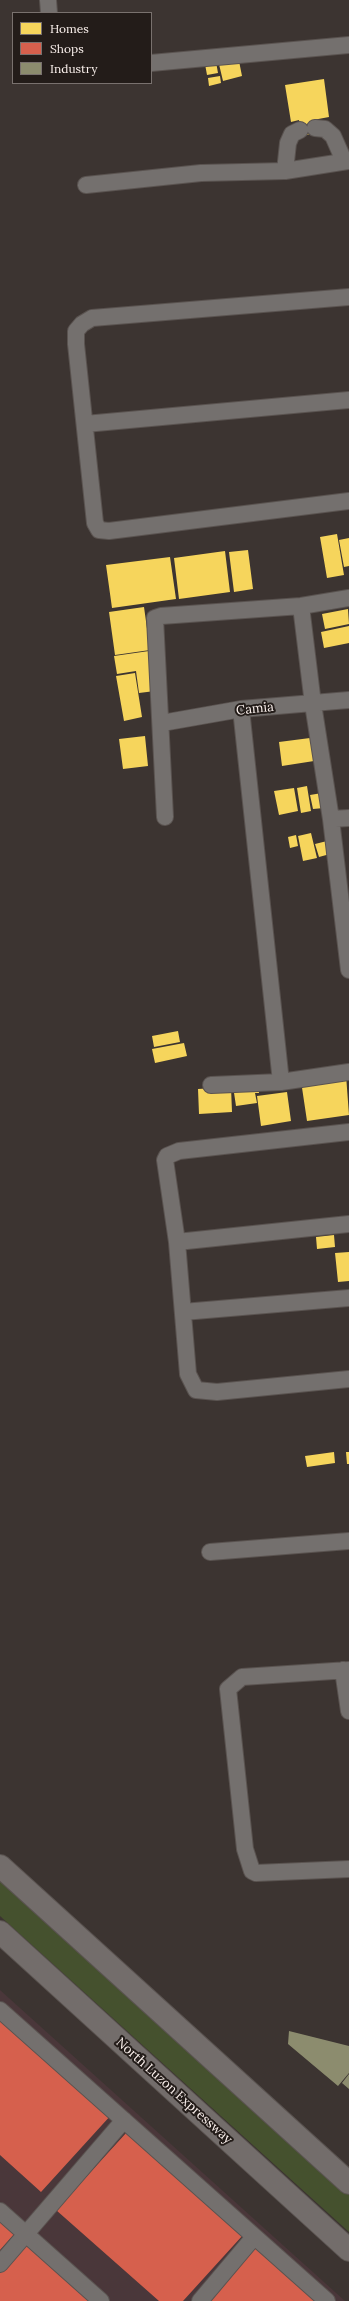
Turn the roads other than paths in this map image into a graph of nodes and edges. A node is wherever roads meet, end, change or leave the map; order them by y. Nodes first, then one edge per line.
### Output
1 (48, 0) edge
2 (49, 12) edge
3 (349, 45) edge
4 (152, 63) edge
5 (347, 161) edge
6 (285, 171) junction
7 (86, 185) dead end
8 (349, 297) edge
9 (349, 400) edge
10 (85, 424) junction
11 (349, 501) edge
12 (349, 598) edge
13 (301, 606) junction
14 (349, 700) edge
15 (313, 704) junction
16 (241, 709) junction
17 (162, 723) junction
18 (165, 817) dead end
19 (349, 818) edge
20 (331, 819) junction
21 (349, 965) edge
22 (349, 1072) edge
23 (281, 1082) junction
24 (211, 1085) dead end
25 (349, 1132) edge
26 (349, 1224) edge
27 (177, 1242) junction
28 (349, 1298) edge
29 (183, 1312) junction
30 (349, 1379) edge
31 (349, 1541) edge
32 (210, 1552) dead end
33 (346, 1670) edge
34 (349, 1711) edge
35 (0, 1866) edge
36 (349, 1869) edge
37 (0, 1932) edge
38 (0, 2010) edge
39 (124, 2120) junction
40 (349, 2183) edge
41 (0, 2211) edge
42 (26, 2234) junction
43 (254, 2237) junction
44 (349, 2250) edge
45 (0, 2264) edge
46 (101, 2301) edge
47 (200, 2301) edge
48 (327, 2301) edge

1 - 2 street
3 - 4 street
5 - 6 street
5 - 6 street
6 - 7 street
8 - 10 street
9 - 10 street
10 - 11 street
12 - 13 street
13 - 15 street
13 - 17 street
14 - 15 street, Camia
15 - 16 street, Camia
15 - 20 street
16 - 17 street, Camia
16 - 23 street
17 - 18 street
19 - 20 street
20 - 21 street
22 - 23 street
23 - 24 street
25 - 27 street
26 - 27 street
27 - 29 street
28 - 29 street
29 - 30 street
31 - 32 street
33 - 34 street
33 - 36 street
35 - 40 highway
37 - 44 highway, North Luzon Expressway
38 - 39 street
39 - 42 street
39 - 43 street
41 - 42 street
42 - 45 street
42 - 46 street
43 - 47 street
43 - 48 street

